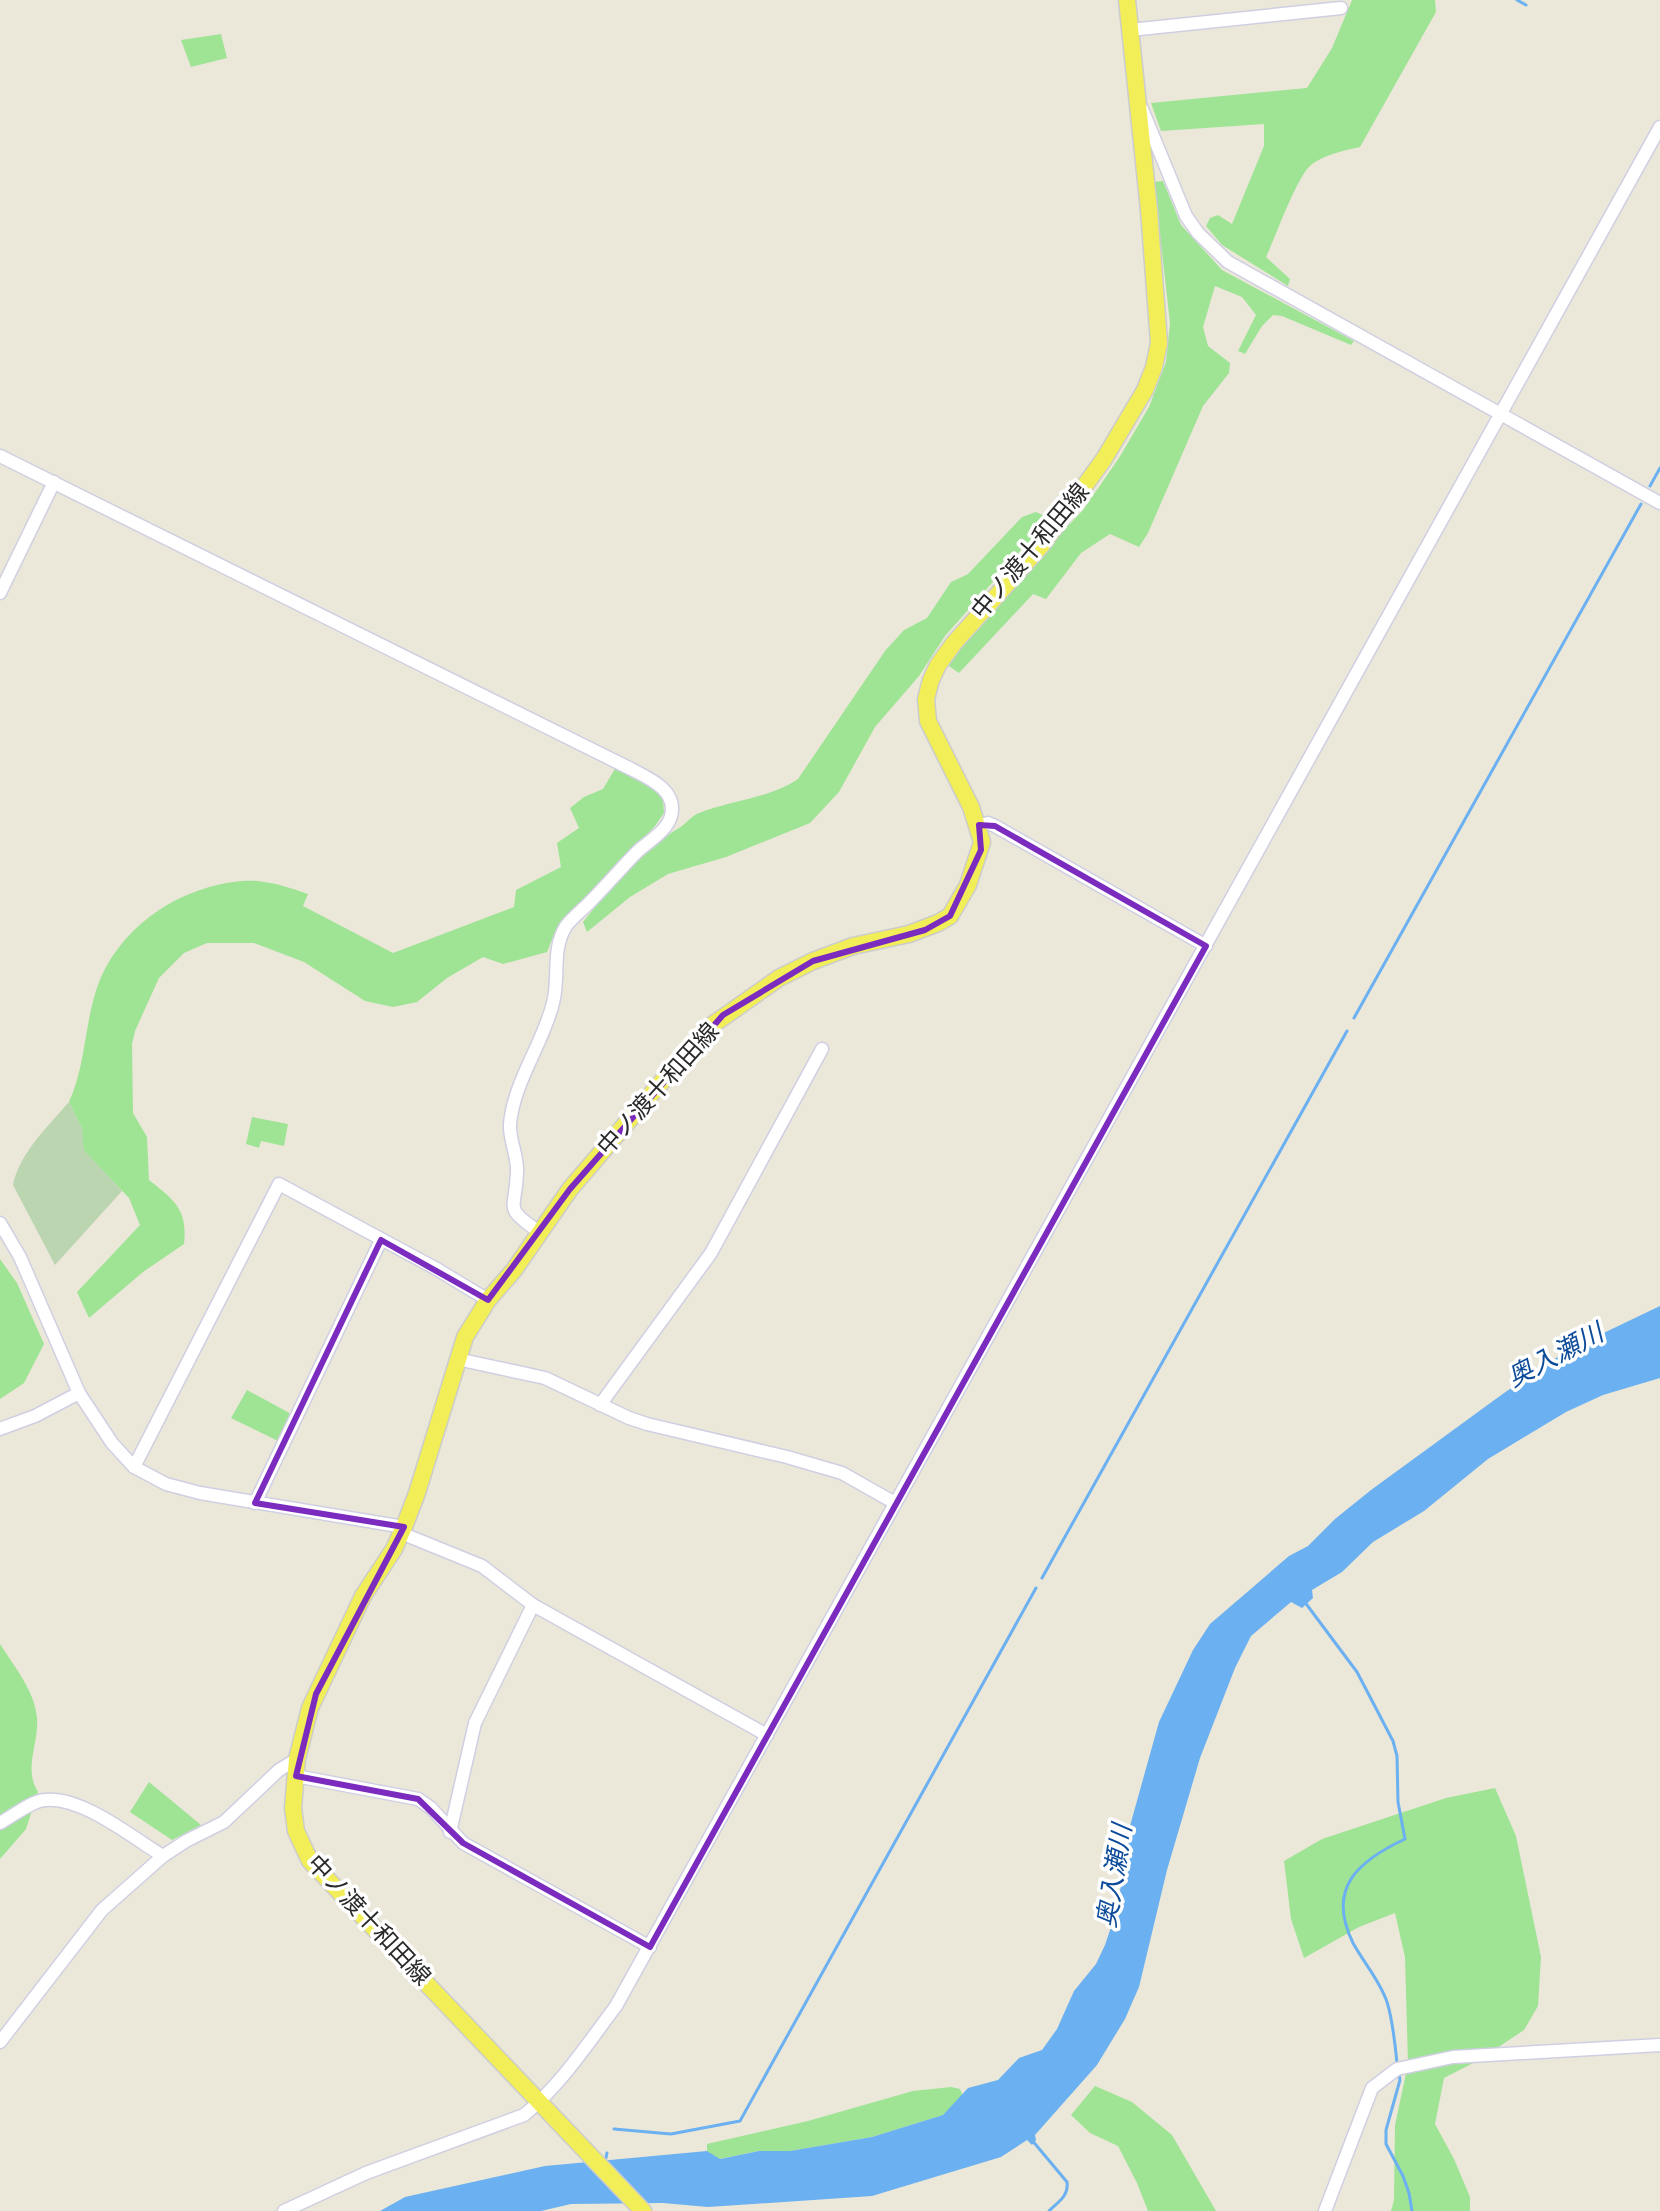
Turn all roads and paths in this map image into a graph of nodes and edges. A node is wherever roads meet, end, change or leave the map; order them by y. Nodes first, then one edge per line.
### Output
1 (1127, 0) edge
2 (1341, 8) dead end
3 (1130, 30) junction
4 (1135, 90) junction
5 (1660, 127) edge
6 (1501, 414) junction
7 (0, 456) edge
8 (54, 482) junction
9 (1660, 503) edge
10 (0, 593) edge
11 (979, 825) junction
12 (1206, 946) junction
13 (822, 1049) dead end
14 (0, 1223) edge
15 (539, 1232) junction
16 (381, 1240) junction
17 (488, 1300) junction
18 (457, 1359) junction
19 (79, 1393) junction
20 (600, 1405) junction
21 (0, 1429) edge
22 (134, 1467) junction
23 (255, 1503) junction
24 (895, 1503) junction
25 (402, 1530) junction
26 (533, 1605) junction
27 (767, 1735) junction
28 (296, 1767) junction
29 (0, 1823) edge
30 (450, 1832) junction
31 (163, 1856) junction
32 (650, 1947) junction
33 (0, 2042) edge
34 (1660, 2045) edge
35 (540, 2102) junction
36 (284, 2211) edge
37 (643, 2211) edge
38 (1325, 2211) edge

1 - 3 main road, 中ノ渡十和田線
2 - 3 street
3 - 4 main road, 中ノ渡十和田線
4 - 6 street
4 - 11 main road, 中ノ渡十和田線
5 - 6 street
6 - 9 street
6 - 12 street
7 - 8 street
8 - 10 street
8 - 15 street
11 - 12 street
11 - 15 main road, 中ノ渡十和田線
12 - 24 street
13 - 20 street
14 - 19 street
15 - 17 main road, 中ノ渡十和田線
16 - 17 street
16 - 22 street
16 - 23 street
17 - 18 main road, 中ノ渡十和田線
18 - 20 street
18 - 25 main road, 中ノ渡十和田線
19 - 21 street
19 - 22 street
20 - 24 street
22 - 23 street
23 - 25 street
24 - 27 street
25 - 26 street
25 - 28 main road, 中ノ渡十和田線
26 - 27 street
26 - 30 street
27 - 32 street
28 - 30 street
28 - 31 street
28 - 35 main road, 中ノ渡十和田線
29 - 31 street
30 - 32 street
31 - 33 street
32 - 35 street
34 - 38 street
35 - 36 street
35 - 37 main road, 中ノ渡十和田線

